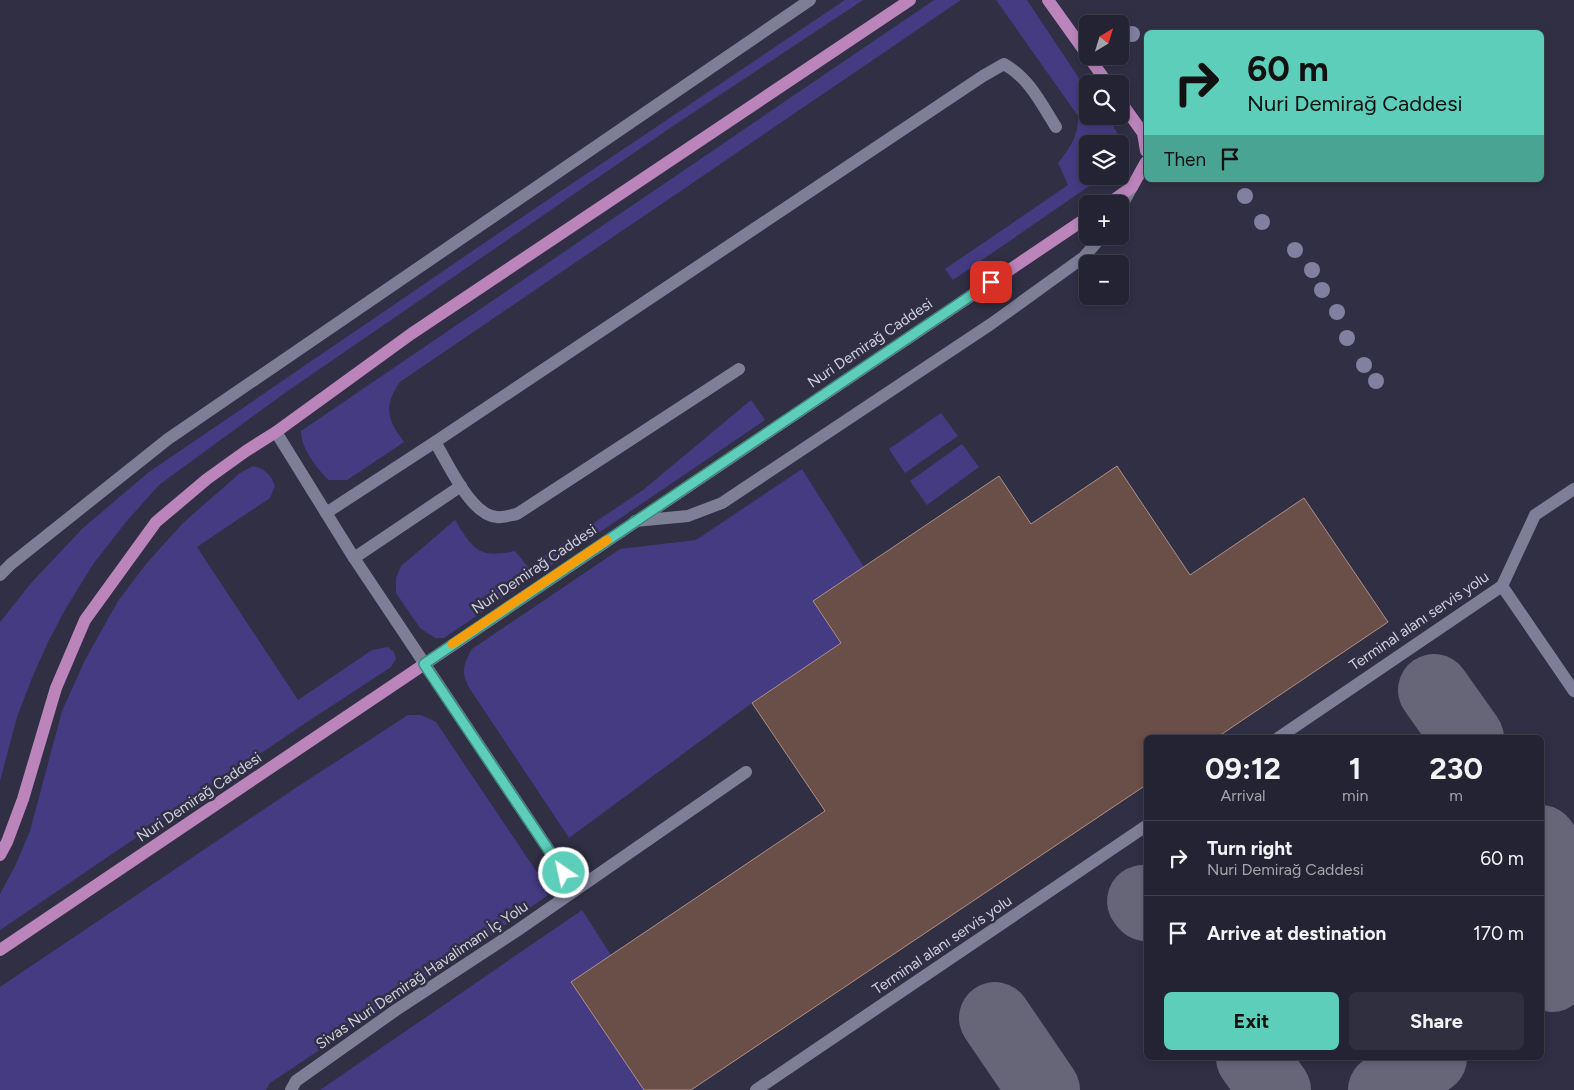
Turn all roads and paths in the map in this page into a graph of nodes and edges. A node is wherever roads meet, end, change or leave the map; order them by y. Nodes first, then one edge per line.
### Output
1 (810, 0) edge
2 (910, 0) edge
3 (1048, 0) edge
4 (1079, 43) edge
5 (1129, 114) edge
6 (1056, 127) dead end
7 (1144, 139) edge
8 (1144, 166) edge
9 (1132, 187) junction
10 (1121, 195) edge
11 (1128, 195) edge
12 (1079, 223) edge
13 (1094, 245) edge
14 (739, 370) dead end
15 (276, 432) junction
16 (435, 442) junction
17 (461, 486) junction
18 (1574, 489) edge
19 (326, 513) junction
20 (635, 521) junction
21 (354, 558) junction
22 (0, 575) edge
23 (1502, 586) junction
24 (424, 664) junction
25 (1574, 691) edge
26 (1282, 735) edge
27 (746, 772) dead end
28 (1144, 827) edge
29 (0, 855) edge
30 (575, 889) junction
31 (0, 950) edge
32 (290, 1090) edge
33 (756, 1090) edge

1 - 22 lane
2 - 15 main road
3 - 4 main road
5 - 7 main road
6 - 16 lane
8 - 9 main road
9 - 10 main road
9 - 11 lane
12 - 20 main road, Nuri Demirağ Caddesi
13 - 20 lane
14 - 17 lane
15 - 19 lane
15 - 29 main road
16 - 17 lane
16 - 19 lane
17 - 21 lane
18 - 23 lane, Terminal alanı servis yolu
19 - 21 lane
20 - 24 main road, Nuri Demirağ Caddesi
21 - 24 lane
23 - 25 lane
23 - 26 lane, Terminal alanı servis yolu
24 - 30 lane
24 - 31 main road, Nuri Demirağ Caddesi
27 - 30 lane, Sivas Nuri Demirağ Havalimanı İç Yolu
28 - 33 lane, Terminal alanı servis yolu
30 - 32 lane, Sivas Nuri Demirağ Havalimanı İç Yolu

